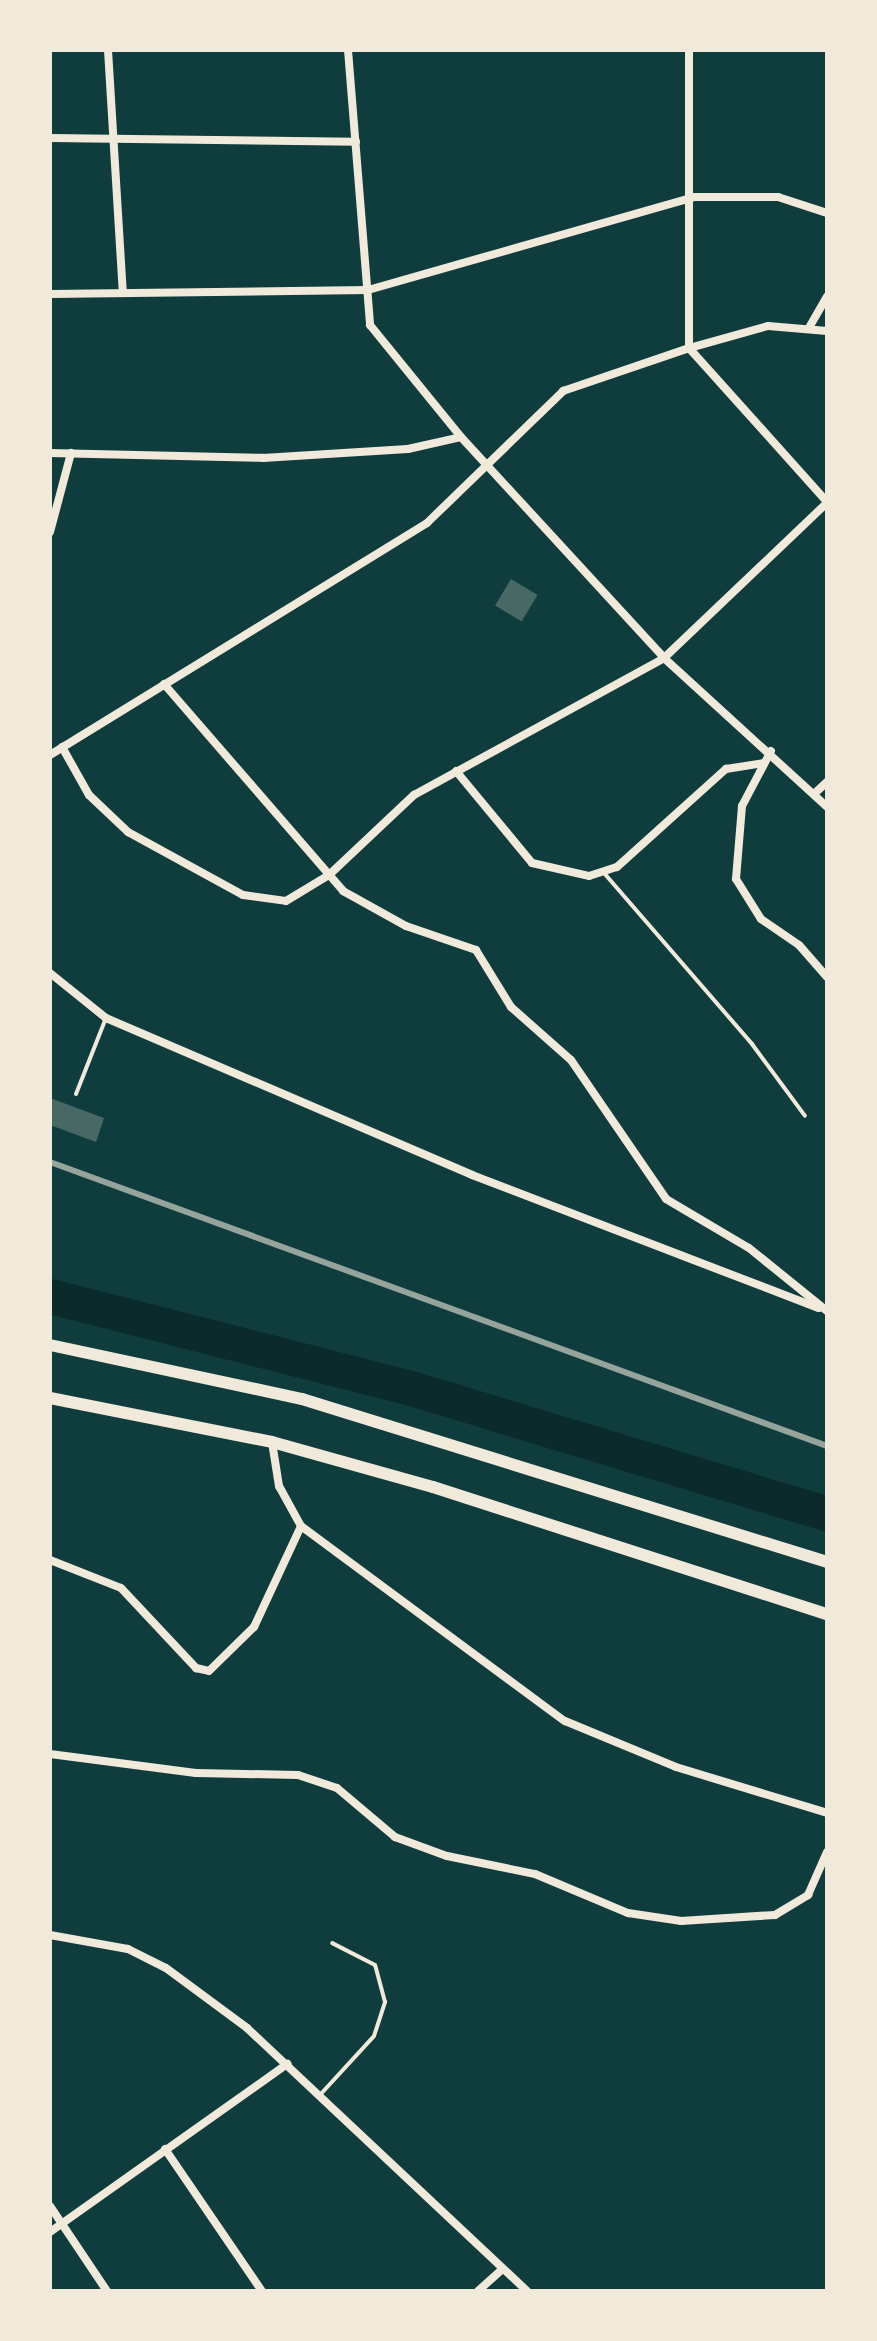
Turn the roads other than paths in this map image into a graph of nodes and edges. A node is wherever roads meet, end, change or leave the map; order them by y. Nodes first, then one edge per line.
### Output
1 (108, 50) edge
2 (348, 50) edge
3 (689, 50) edge
4 (50, 138) edge
5 (115, 139) junction
6 (356, 142) junction
7 (694, 197) junction
8 (827, 214) edge
9 (368, 290) junction
10 (124, 293) junction
11 (50, 294) edge
12 (827, 297) edge
13 (810, 326) junction
14 (827, 331) edge
15 (690, 348) junction
16 (461, 437) junction
17 (71, 452) junction
18 (50, 453) edge
19 (486, 460) junction
20 (827, 502) edge
21 (50, 532) edge
22 (664, 658) junction
23 (164, 684) junction
24 (62, 746) junction
25 (772, 751) junction
26 (50, 755) edge
27 (762, 764) junction
28 (456, 771) junction
29 (827, 782) edge
30 (814, 794) junction
31 (827, 807) edge
32 (604, 873) junction
33 (330, 875) junction
34 (50, 974) edge
35 (827, 977) edge
36 (106, 1018) junction
37 (76, 1094) dead end
38 (805, 1116) dead end
39 (827, 1311) edge
40 (50, 1346) edge
41 (50, 1398) edge
42 (272, 1442) junction
43 (301, 1526) junction
44 (50, 1560) edge
45 (827, 1562) edge
46 (827, 1614) edge
47 (50, 1754) edge
48 (827, 1813) edge
49 (827, 1852) edge
50 (50, 1936) edge
51 (332, 1943) dead end
52 (287, 2064) junction
53 (319, 2096) junction
54 (165, 2149) junction
55 (50, 2206) edge
56 (62, 2224) junction
57 (50, 2232) edge
58 (500, 2271) junction
59 (107, 2291) edge
60 (262, 2291) edge
61 (478, 2291) edge
62 (526, 2291) edge

1 - 5 street
2 - 6 street
3 - 7 street
4 - 5 street
5 - 6 street
5 - 10 street
6 - 9 street
7 - 8 street
7 - 9 street
7 - 15 street
9 - 10 street
9 - 16 street
10 - 11 street
12 - 13 street
13 - 14 street
13 - 15 street
15 - 19 street
15 - 20 street
16 - 17 street
16 - 19 street
17 - 18 street
17 - 21 street
19 - 22 street
19 - 23 street
20 - 22 street
22 - 25 street
22 - 28 street
23 - 24 street
23 - 33 street
24 - 26 street
24 - 33 street
25 - 27 street
25 - 30 street
27 - 32 street
27 - 35 street
28 - 32 street
28 - 33 street
29 - 30 street
30 - 31 street
32 - 38 lane
33 - 39 street
34 - 36 street
36 - 37 lane
36 - 39 street
40 - 45 highway
41 - 42 highway
42 - 43 street
42 - 46 highway
43 - 44 street
43 - 48 street
47 - 49 street
50 - 52 street
51 - 53 lane
52 - 53 street
52 - 54 street
53 - 58 street
54 - 56 street
54 - 60 street
55 - 56 street
56 - 57 street
56 - 59 street
58 - 61 street
58 - 62 street

